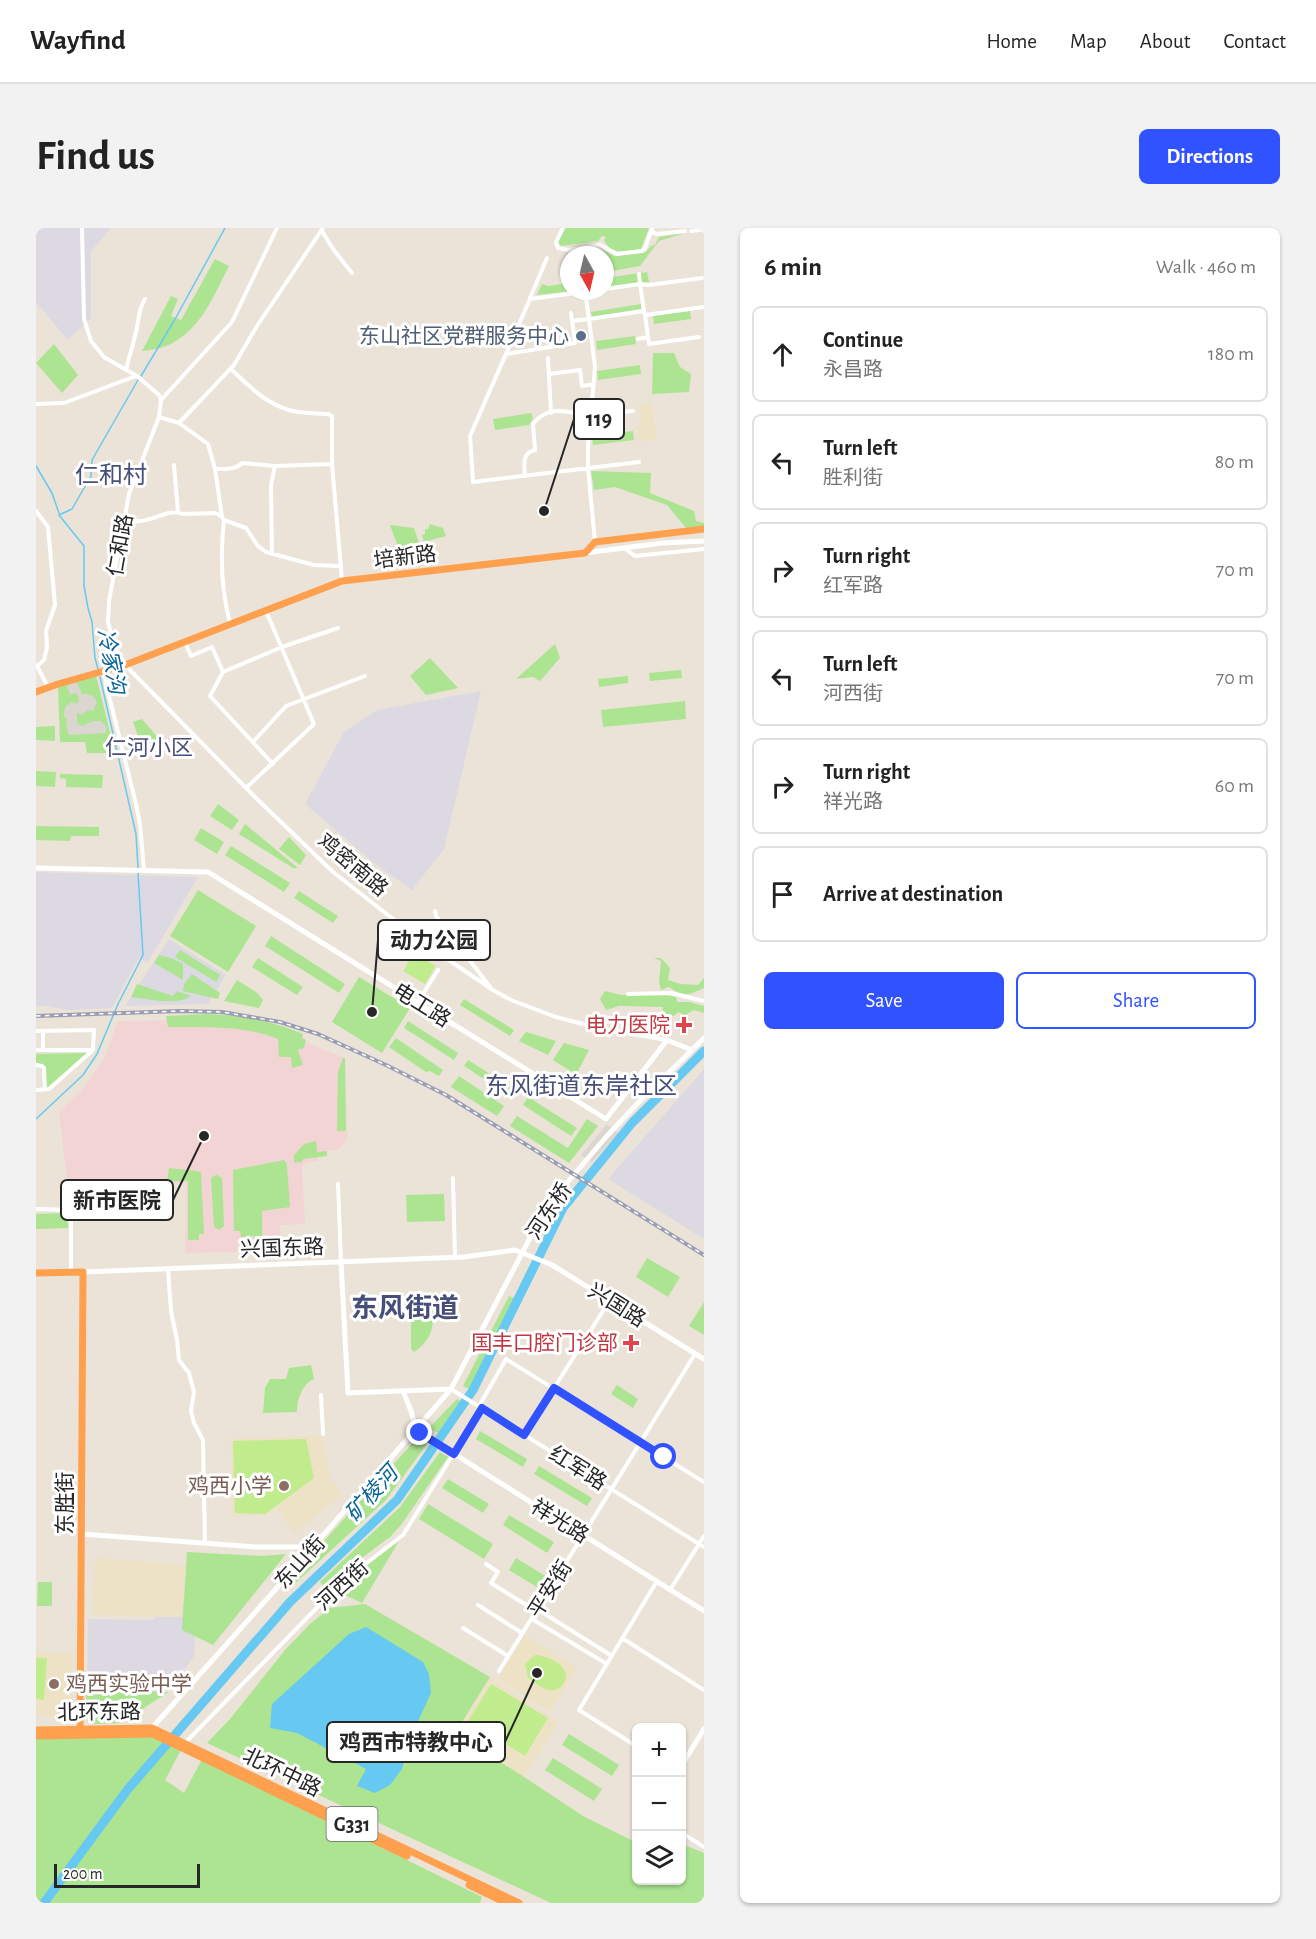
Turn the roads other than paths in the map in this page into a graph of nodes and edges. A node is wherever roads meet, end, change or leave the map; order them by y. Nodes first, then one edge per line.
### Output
1 (82, 228) edge
2 (278, 228) edge
3 (563, 228) edge
4 (322, 230) edge
5 (651, 230) edge
6 (700, 230) dead end
7 (685, 231) dead end
8 (691, 231) dead end
9 (547, 258) dead end
10 (352, 273) dead end
11 (639, 274) dead end
12 (702, 278) dead end
13 (640, 284) junction
14 (614, 288) edge
15 (560, 295) edge
16 (530, 298) junction
17 (145, 299) dead end
18 (586, 300) edge
19 (704, 307) edge
20 (570, 313) dead end
21 (644, 313) junction
22 (589, 319) junction
23 (572, 321) junction
24 (648, 337) junction
25 (699, 337) dead end
26 (638, 339) dead end
27 (507, 354) junction
28 (548, 358) dead end
29 (231, 369) junction
30 (126, 370) junction
31 (549, 374) junction
32 (138, 377) junction
33 (594, 384) junction
34 (161, 400) junction
35 (36, 404) edge
36 (633, 411) dead end
37 (551, 413) junction
38 (591, 416) junction
39 (159, 417) junction
40 (178, 423) junction
41 (639, 462) dead end
42 (332, 464) junction
43 (174, 465) dead end
44 (275, 466) junction
45 (588, 468) junction
46 (215, 469) junction
47 (525, 476) junction
48 (36, 511) edge
49 (178, 512) junction
50 (223, 518) junction
51 (124, 520) junction
52 (704, 529) edge
53 (704, 541) edge
54 (595, 542) junction
55 (624, 548) junction
56 (704, 549) edge
57 (585, 553) junction
58 (272, 554) junction
59 (340, 566) junction
60 (342, 581) junction
61 (266, 610) junction
62 (230, 624) junction
63 (338, 628) dead end
64 (185, 642) junction
65 (282, 647) junction
66 (125, 665) junction
67 (105, 671) junction
68 (223, 672) junction
69 (365, 676) dead end
70 (48, 687) junction
71 (36, 692) edge
72 (303, 699) junction
73 (253, 742) junction
74 (273, 764) junction
75 (246, 788) junction
76 (36, 868) edge
77 (144, 870) junction
78 (435, 911) dead end
79 (438, 970) dead end
80 (493, 990) junction
81 (628, 994) dead end
82 (704, 1001) edge
83 (418, 1002) junction
84 (43, 1030) junction
85 (36, 1031) edge
86 (704, 1038) edge
87 (667, 1040) junction
88 (36, 1050) edge
89 (43, 1050) junction
90 (93, 1050) junction
91 (692, 1050) junction
92 (36, 1065) edge
93 (45, 1089) junction
94 (36, 1090) edge
95 (453, 1178) dead end
96 (338, 1184) dead end
97 (36, 1209) edge
98 (527, 1255) joint
99 (455, 1257) junction
100 (341, 1262) junction
101 (168, 1269) junction
102 (71, 1272) junction
103 (83, 1272) junction
104 (36, 1273) edge
105 (610, 1300) junction
106 (695, 1354) junction
107 (704, 1359) edge
108 (554, 1388) junction
109 (404, 1391) junction
110 (453, 1391) junction
111 (321, 1395) dead end
112 (481, 1408) junction
113 (416, 1430) junction
114 (323, 1434) dead end
115 (524, 1435) junction
116 (640, 1443) junction
117 (454, 1454) junction
118 (704, 1482) edge
119 (612, 1489) junction
120 (82, 1534) junction
121 (583, 1535) junction
122 (704, 1536) edge
123 (206, 1543) junction
124 (699, 1544) junction
125 (314, 1547) junction
126 (704, 1547) edge
127 (486, 1564) dead end
128 (657, 1581) junction
129 (670, 1590) junction
130 (478, 1605) dead end
131 (537, 1610) junction
132 (704, 1611) edge
133 (531, 1618) junction
134 (464, 1628) dead end
135 (522, 1633) junction
136 (622, 1638) junction
137 (508, 1656) junction
138 (612, 1656) junction
139 (607, 1664) junction
140 (499, 1671) dead end
141 (704, 1690) edge
142 (36, 1730) edge
143 (150, 1730) junction
144 (704, 1731) edge
145 (80, 1732) junction
146 (159, 1734) joint
147 (36, 1736) edge
148 (632, 1743) edge
149 (183, 1745) junction
150 (686, 1758) edge
151 (686, 1836) edge
152 (704, 1847) edge
153 (506, 1903) edge
154 (519, 1903) edge

1 - 30 street
2 - 34 street
3 - 5 street
4 - 10 street
4 - 29 street
5 - 7 street
6 - 8 street
9 - 16 street
11 - 13 street
12 - 13 street
13 - 14 street
13 - 21 street
15 - 16 street
16 - 27 street
17 - 30 street
18 - 22 street
19 - 21 street
20 - 23 street
21 - 22 street
21 - 24 street
22 - 23 street
22 - 33 street
23 - 27 street
24 - 25 street
24 - 26 street
27 - 47 street
28 - 31 street
29 - 40 street
29 - 42 street
30 - 32 street
31 - 33 street
31 - 37 street
32 - 34 street
32 - 35 street
33 - 38 street
34 - 39 street, 仁和路
36 - 38 street
37 - 38 street
37 - 47 street
38 - 45 street
39 - 40 street
39 - 51 street, 仁和路
40 - 46 street
41 - 45 street
42 - 44 street
42 - 59 street
43 - 49 street
44 - 46 street
44 - 58 street
45 - 47 street
45 - 54 street
46 - 50 street
48 - 70 street
49 - 50 street
49 - 51 street
50 - 58 street
50 - 62 street
51 - 66 street, 仁和路
52 - 54 highway
53 - 55 main road, 培新路
54 - 57 highway
55 - 56 street
55 - 57 main road, 培新路
57 - 60 highway, 培新路
58 - 59 street
59 - 60 street
60 - 61 highway, 培新路
61 - 62 highway, 培新路
61 - 65 street
62 - 64 highway, 培新路
63 - 65 street
64 - 66 highway, 培新路
64 - 68 street
65 - 68 street
65 - 72 street
66 - 67 highway
66 - 75 street, 鸡密南路
67 - 70 highway
67 - 77 street
68 - 73 street
69 - 72 street
70 - 71 highway
72 - 73 street
72 - 74 street
73 - 74 street
74 - 75 street
75 - 80 street, 鸡密南路
76 - 77 main road, 电工路
77 - 83 main road, 电工路
78 - 80 street
79 - 83 street
80 - 87 street, 鸡密南路
81 - 82 street
83 - 87 main road, 电工路
84 - 85 street
84 - 89 street
84 - 90 street
86 - 91 main road
87 - 91 main road, 鸡密南路
88 - 89 street
89 - 90 street
90 - 93 street
91 - 110 main road, 河东桥
92 - 93 street
93 - 94 street
95 - 99 street
96 - 100 street
97 - 102 street
98 - 99 main road, 兴国东路
98 - 105 main road, 兴国路
99 - 100 main road, 兴国东路
100 - 101 main road, 兴国东路
100 - 109 main road
101 - 103 main road, 兴国东路
101 - 123 street
102 - 103 highway, 兴国东路
102 - 104 highway, 兴国东路
103 - 120 highway, 东胜街
105 - 106 main road, 兴国路
105 - 108 street
106 - 107 main road, 兴国路
106 - 116 street, 平安街
108 - 112 street, 河西街
108 - 115 street
108 - 116 street
109 - 110 main road
109 - 113 main road
110 - 112 street, 红军路
110 - 113 main road, 东山街
111 - 114 street
112 - 115 street, 红军路
112 - 117 street, 河西街
113 - 117 main road, 祥光路
113 - 125 main road, 东山街
115 - 119 street, 红军路
116 - 118 street
116 - 119 street, 平安街
117 - 121 main road, 祥光路
117 - 149 street, 河西街
119 - 121 street, 平安街
119 - 124 street, 红军路
120 - 123 main road
120 - 145 highway, 东胜街
121 - 128 main road, 祥光路
121 - 131 street, 平安街
122 - 124 street
123 - 125 main road
124 - 126 street, 红军路
124 - 129 street
125 - 143 main road, 东山街
127 - 131 street
128 - 129 main road, 祥光路
128 - 136 street
129 - 132 main road, 祥光路
130 - 135 street
131 - 133 street, 平安街
131 - 138 street
133 - 135 street, 平安街
133 - 139 street
134 - 137 street
135 - 137 street, 平安街
136 - 138 street
136 - 141 street
137 - 140 street, 平安街
138 - 139 street
139 - 148 street
142 - 145 highway, 北环东路 / G331
143 - 145 highway, 北环东路 / G331
143 - 146 highway, 北环东路 / G331
144 - 150 main road
145 - 147 highway, 北环东路 / G331
146 - 149 highway, 北环中路 / G331
149 - 153 highway, 北环中路 / G331
149 - 154 highway, 北环中路 / G331
151 - 152 street

